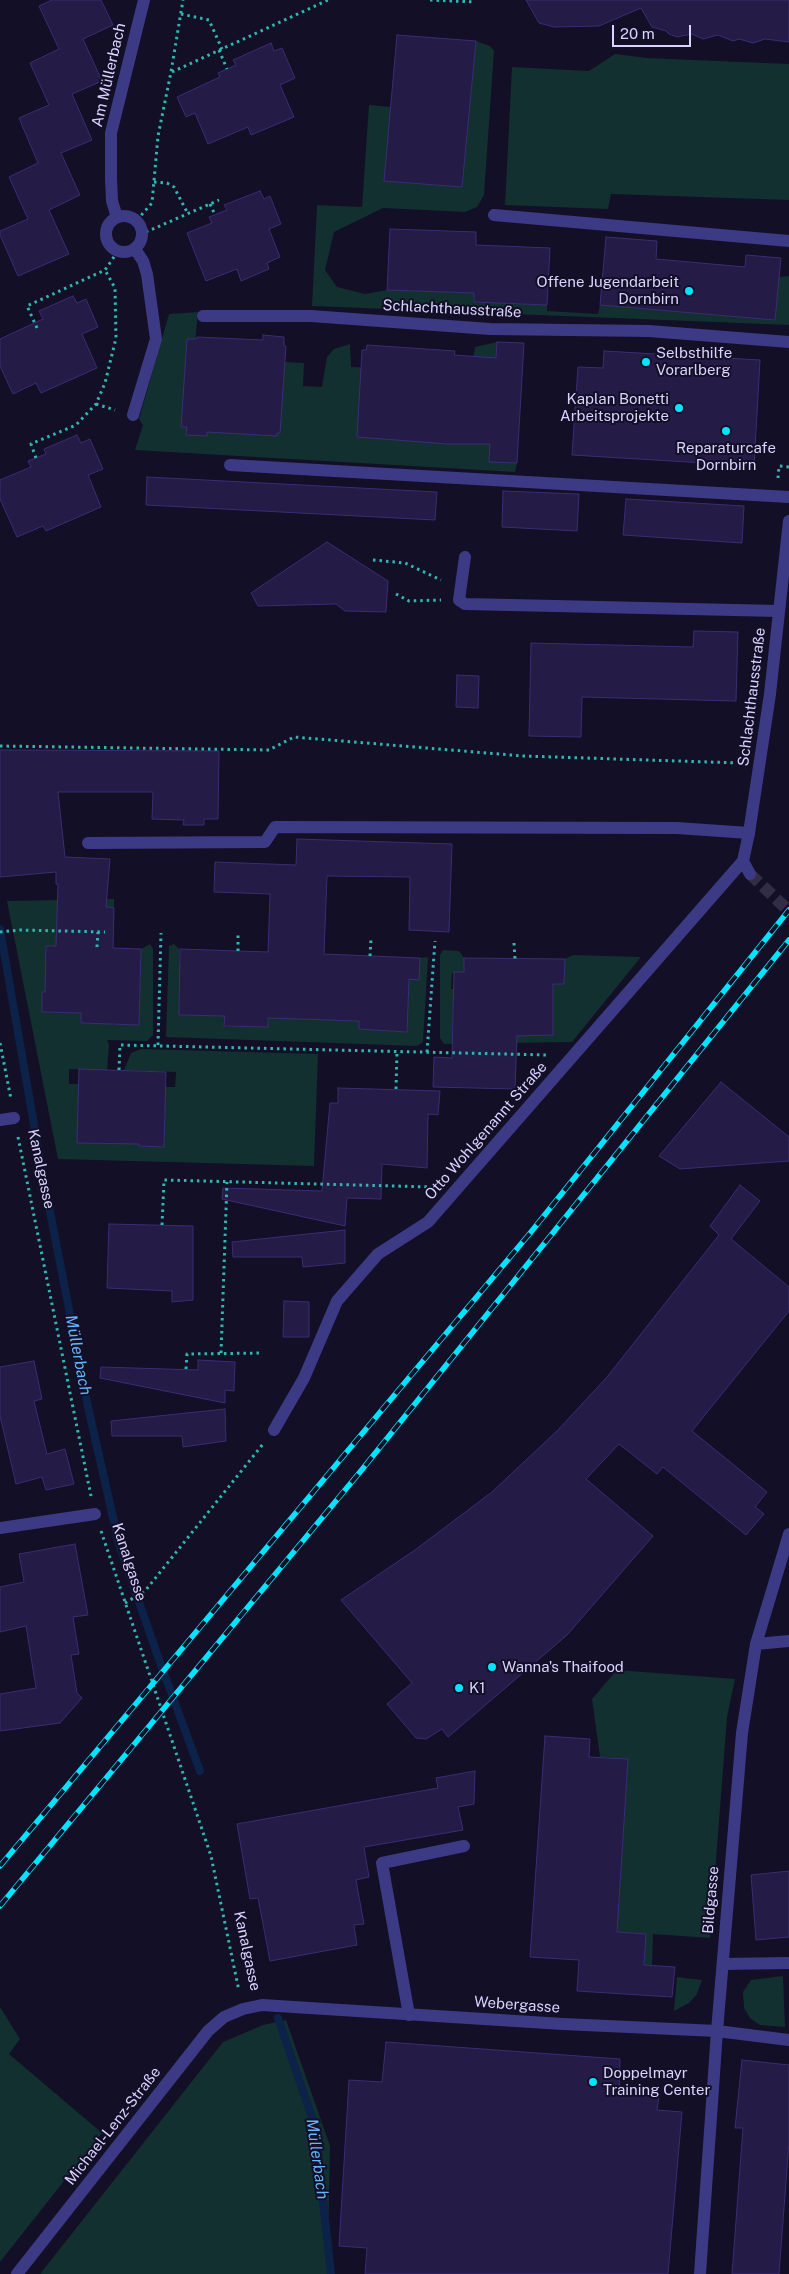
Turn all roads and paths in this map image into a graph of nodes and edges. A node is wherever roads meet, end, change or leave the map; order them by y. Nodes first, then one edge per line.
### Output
1 (144, 0) edge
2 (183, 0) edge
3 (328, 0) edge
4 (430, 0) edge
5 (475, 2) dead end
6 (181, 14) junction
7 (220, 50) junction
8 (228, 69) dead end
9 (172, 72) junction
10 (154, 182) junction
11 (219, 200) dead end
12 (210, 204) junction
13 (188, 214) junction
14 (494, 214) dead end
15 (215, 215) dead end
16 (117, 217) junction
17 (137, 220) junction
18 (143, 234) junction
19 (789, 241) edge
20 (135, 249) junction
21 (118, 252) junction
22 (105, 270) junction
23 (203, 316) dead end
24 (37, 328) dead end
25 (789, 342) edge
26 (133, 415) dead end
27 (36, 458) dead end
28 (230, 465) dead end
29 (779, 466) dead end
30 (789, 467) edge
31 (789, 497) edge
32 (789, 520) edge
33 (465, 557) dead end
34 (373, 560) dead end
35 (396, 594) dead end
36 (460, 594) junction
37 (779, 611) junction
38 (0, 746) edge
39 (745, 763) dead end
40 (749, 833) junction
41 (88, 843) dead end
42 (742, 861) junction
43 (750, 874) tunnel mouth
44 (0, 932) edge
45 (98, 932) junction
46 (105, 932) dead end
47 (161, 933) dead end
48 (238, 935) dead end
49 (371, 939) dead end
50 (435, 941) dead end
51 (514, 943) dead end
52 (97, 947) dead end
53 (238, 951) dead end
54 (370, 956) dead end
55 (515, 959) dead end
56 (0, 1043) edge
57 (158, 1045) junction
58 (398, 1051) junction
59 (427, 1052) junction
60 (566, 1065) junction
61 (119, 1070) dead end
62 (396, 1090) dead end
63 (14, 1118) junction
64 (0, 1120) edge
65 (226, 1182) junction
66 (454, 1193) junction
67 (162, 1225) dead end
68 (221, 1353) junction
69 (263, 1353) dead end
70 (186, 1369) dead end
71 (274, 1430) joint
72 (95, 1514) junction
73 (0, 1528) edge
74 (789, 1534) edge
75 (127, 1602) junction
76 (789, 1641) edge
77 (756, 1644) junction
78 (464, 1846) dead end
79 (789, 1963) edge
80 (723, 1964) junction
81 (243, 2008) junction
82 (409, 2014) junction
83 (717, 2031) junction
84 (789, 2040) edge
85 (17, 2274) edge
86 (700, 2274) edge

1 - 16 street, Am Müllerbach
2 - 6 path
3 - 7 path
4 - 5 path
6 - 7 path
6 - 9 path
7 - 8 path
7 - 9 path
9 - 10 path
10 - 13 path
10 - 17 path
11 - 12 path
12 - 13 path
12 - 15 path
13 - 18 path
14 - 19 street
16 - 17 street
16 - 21 street
17 - 18 street
18 - 20 street
20 - 21 street
20 - 26 street
21 - 22 path
22 - 24 path
22 - 27 path
23 - 25 street, Schlachthausstraße
28 - 31 street
29 - 30 path
32 - 37 street, Schlachthausstraße
33 - 36 street
34 - 36 path
35 - 36 path
36 - 37 street
37 - 40 street, Schlachthausstraße
38 - 39 path
40 - 41 street
40 - 42 street, Schlachthausstraße
42 - 43 street
42 - 60 street, Otto Wohlgenannt Straße
44 - 45 path
45 - 46 path
45 - 52 path
47 - 57 path
48 - 53 path
49 - 54 path
50 - 59 path
51 - 55 path
56 - 63 path, Kanalgasse
57 - 58 path
57 - 61 path
58 - 59 path
58 - 62 path
59 - 60 path
60 - 66 street, Otto Wohlgenannt Straße
63 - 64 street, Kanalgasse
63 - 72 path, Kanalgasse
65 - 66 path
65 - 67 path
65 - 68 path
66 - 71 street, Otto Wohlgenannt Straße
68 - 69 path
68 - 70 path
71 - 75 path
72 - 73 street
72 - 75 path, Kanalgasse
74 - 77 street, Bildgasse
75 - 81 path, Kanalgasse
76 - 77 street
77 - 80 street, Bildgasse
78 - 82 street
79 - 80 street
80 - 83 street, Bildgasse
81 - 82 street, Webergasse
81 - 85 street, Michael-Lenz-Straße
82 - 83 street, Webergasse
83 - 84 street, Webergasse
83 - 86 street, Bildgasse

